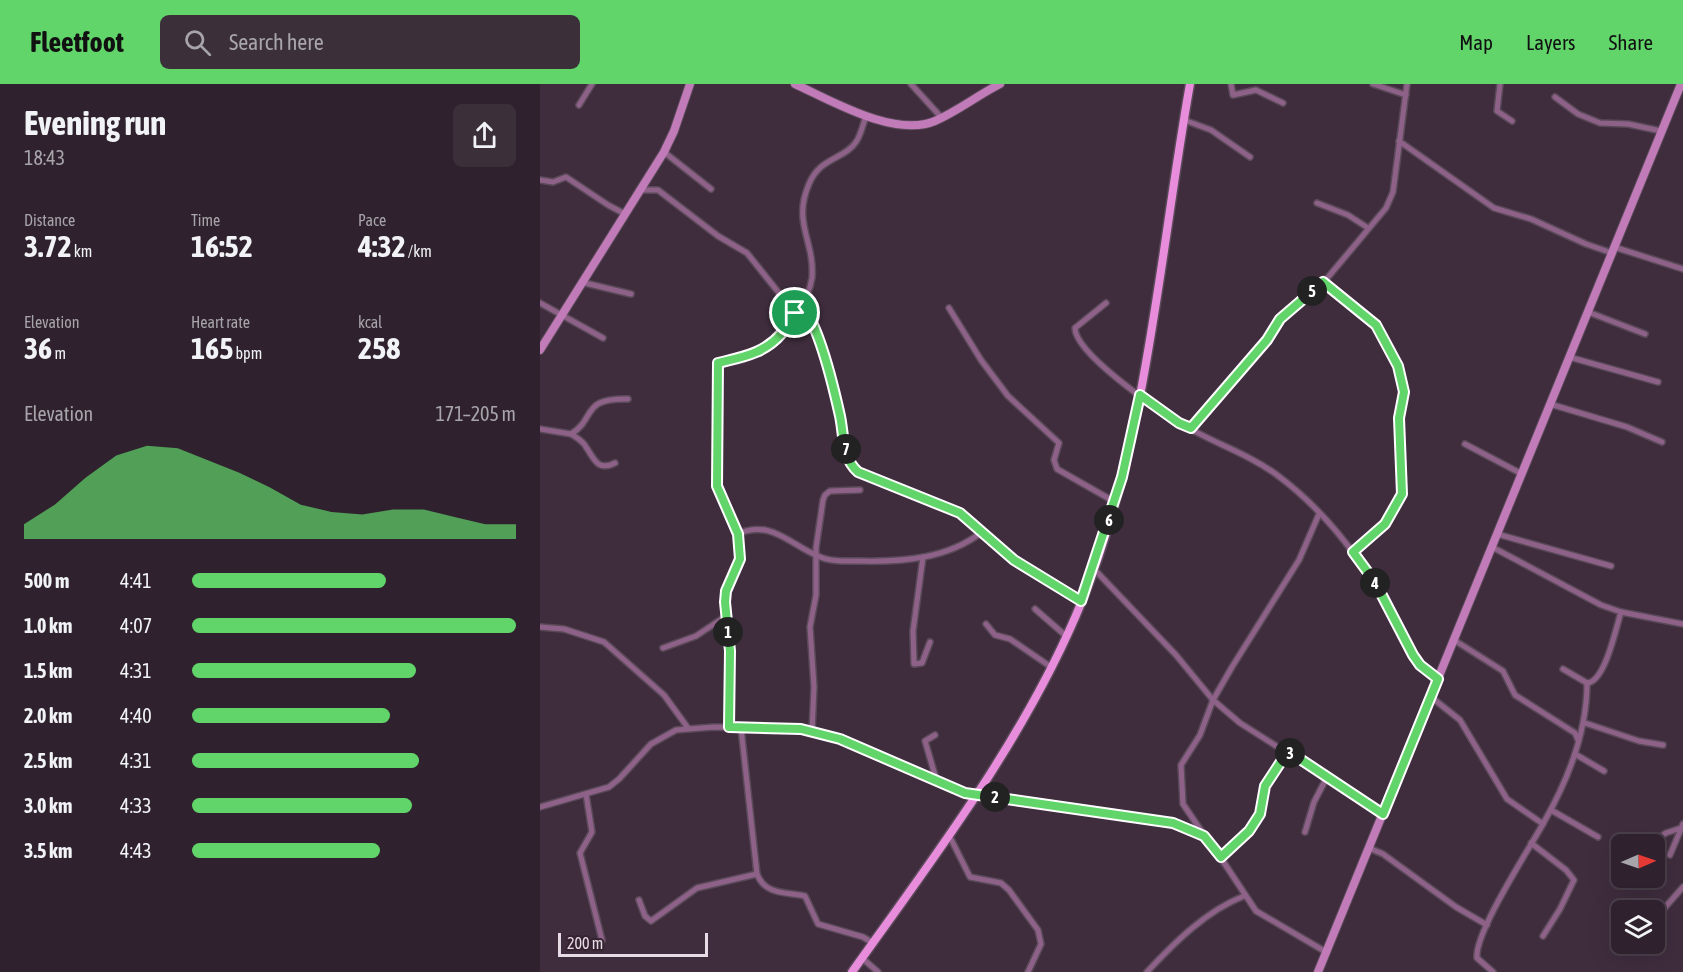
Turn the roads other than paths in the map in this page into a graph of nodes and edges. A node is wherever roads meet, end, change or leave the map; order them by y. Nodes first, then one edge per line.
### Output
1 (592, 84) edge
2 (690, 84) edge
3 (795, 84) edge
4 (911, 84) edge
5 (1000, 84) edge
6 (1190, 84) edge
7 (1230, 84) edge
8 (1373, 84) edge
9 (1407, 84) edge
10 (1500, 84) edge
11 (1681, 84) edge
12 (1406, 95) junction
13 (1555, 97) dead end
14 (1283, 103) dead end
15 (579, 105) dead end
16 (866, 116) junction
17 (941, 117) junction
18 (1184, 120) junction
19 (1512, 121) dead end
20 (1661, 131) junction
21 (1399, 141) junction
22 (664, 152) junction
23 (1250, 157) dead end
24 (540, 180) edge
25 (711, 189) dead end
26 (639, 190) junction
27 (1317, 203) dead end
28 (625, 214) junction
29 (1368, 228) junction
30 (1613, 250) junction
31 (1683, 269) edge
32 (1323, 282) junction
33 (585, 283) junction
34 (631, 294) dead end
35 (540, 303) edge
36 (1106, 303) dead end
37 (801, 305) junction
38 (949, 308) dead end
39 (1588, 312) junction
40 (795, 313) junction
41 (564, 314) junction
42 (1645, 334) dead end
43 (603, 338) dead end
44 (540, 350) edge
45 (1569, 357) junction
46 (1659, 382) dead end
47 (1140, 395) junction
48 (628, 399) dead end
49 (1550, 404) junction
50 (1191, 428) junction
51 (540, 429) edge
52 (571, 434) junction
53 (1662, 442) dead end
54 (1465, 444) dead end
55 (615, 463) dead end
56 (1522, 474) junction
57 (860, 490) dead end
58 (1115, 502) junction
59 (1319, 514) junction
60 (982, 532) junction
61 (738, 534) junction
62 (1497, 534) junction
63 (1492, 547) junction
64 (1353, 552) junction
65 (818, 556) junction
66 (923, 557) junction
67 (1611, 566) dead end
68 (1094, 568) junction
69 (1081, 601) junction
70 (1035, 609) dead end
71 (1621, 612) junction
72 (726, 616) junction
73 (986, 624) dead end
74 (1683, 624) edge
75 (540, 627) edge
76 (1066, 636) junction
77 (1454, 640) junction
78 (930, 642) dead end
79 (663, 648) dead end
80 (1051, 667) junction
81 (1563, 669) dead end
82 (1438, 679) junction
83 (1587, 683) junction
84 (1431, 697) junction
85 (1214, 700) junction
86 (1585, 723) junction
87 (729, 727) junction
88 (688, 728) junction
89 (741, 728) junction
90 (812, 732) junction
91 (935, 735) dead end
92 (1578, 740) junction
93 (1663, 745) dead end
94 (1288, 751) junction
95 (1575, 754) junction
96 (1604, 771) dead end
97 (1326, 779) junction
98 (937, 783) junction
99 (586, 794) junction
100 (975, 794) junction
101 (540, 807) edge
102 (1551, 810) junction
103 (1383, 814) junction
104 (1543, 824) junction
105 (1682, 826) edge
106 (1305, 832) dead end
107 (1665, 834) edge
108 (949, 835) junction
109 (1204, 836) junction
110 (1598, 837) dead end
111 (1531, 843) junction
112 (1369, 848) junction
113 (1670, 855) dead end
114 (1221, 857) junction
115 (757, 874) junction
116 (1683, 887) edge
117 (1244, 896) junction
118 (639, 900) dead end
119 (1665, 907) edge
120 (1487, 925) junction
121 (1543, 936) dead end
122 (602, 940) dead end
123 (873, 943) junction
124 (1326, 952) junction
125 (862, 958) junction
126 (852, 972) edge
127 (878, 972) edge
128 (1028, 972) edge
129 (1147, 972) edge
130 (1318, 972) edge
131 (1493, 972) edge

1 - 15 street
2 - 22 main road
3 - 16 main road
4 - 17 street
5 - 17 main road
6 - 18 main road
7 - 14 street
8 - 12 street
9 - 12 street
10 - 19 street
11 - 20 main road
12 - 21 street
13 - 20 street
16 - 17 main road
16 - 37 street
18 - 23 street
18 - 47 main road
20 - 30 main road
21 - 29 street
21 - 30 street
22 - 25 street
22 - 26 main road
24 - 28 street
26 - 28 main road
26 - 40 street
27 - 29 street
28 - 33 main road
29 - 32 street
30 - 31 street
30 - 39 main road
32 - 50 street
32 - 64 street
33 - 34 street
33 - 41 main road
35 - 41 street
36 - 47 street
37 - 40 street
37 - 60 street
38 - 58 street
39 - 42 street
39 - 45 main road
40 - 61 street
41 - 43 street
41 - 44 main road
45 - 46 street
45 - 49 main road
47 - 50 street
47 - 58 main road
48 - 52 street
49 - 53 street
49 - 56 main road
50 - 59 street
51 - 52 street
52 - 55 street
54 - 56 street
56 - 62 main road
57 - 65 street
58 - 68 main road
59 - 64 street
59 - 85 street
60 - 66 street
60 - 69 street
61 - 65 street
61 - 72 street
62 - 63 main road
62 - 67 street
63 - 71 street
63 - 77 main road
64 - 82 street
65 - 66 street
65 - 90 street
66 - 78 street
68 - 69 main road
68 - 85 street
69 - 76 main road
70 - 76 street
71 - 74 street
71 - 83 street
72 - 79 street
72 - 87 street
73 - 80 street
75 - 88 street
76 - 80 main road
77 - 82 main road
77 - 92 street
80 - 100 main road
81 - 83 street
82 - 84 main road
83 - 86 street
84 - 103 main road
84 - 104 street
85 - 94 street
85 - 109 street
86 - 92 street
86 - 93 street
87 - 88 street
87 - 89 street
88 - 99 street
89 - 90 street
89 - 115 street
90 - 98 street
91 - 98 street
92 - 95 street
94 - 97 street
94 - 114 street
95 - 96 street
95 - 102 street
97 - 103 street
97 - 106 street
98 - 100 street
99 - 101 street
99 - 122 street
100 - 108 main road
100 - 109 street
102 - 104 street
102 - 110 street
103 - 112 main road
104 - 111 street
105 - 107 street
105 - 113 street
108 - 123 main road
108 - 128 street
109 - 114 street
111 - 120 street
111 - 121 street
112 - 120 street
112 - 124 main road
114 - 117 street
115 - 118 street
115 - 123 street
116 - 119 street
117 - 124 street
117 - 129 street
120 - 131 street
123 - 125 main road
124 - 130 main road
125 - 126 main road
125 - 127 street

